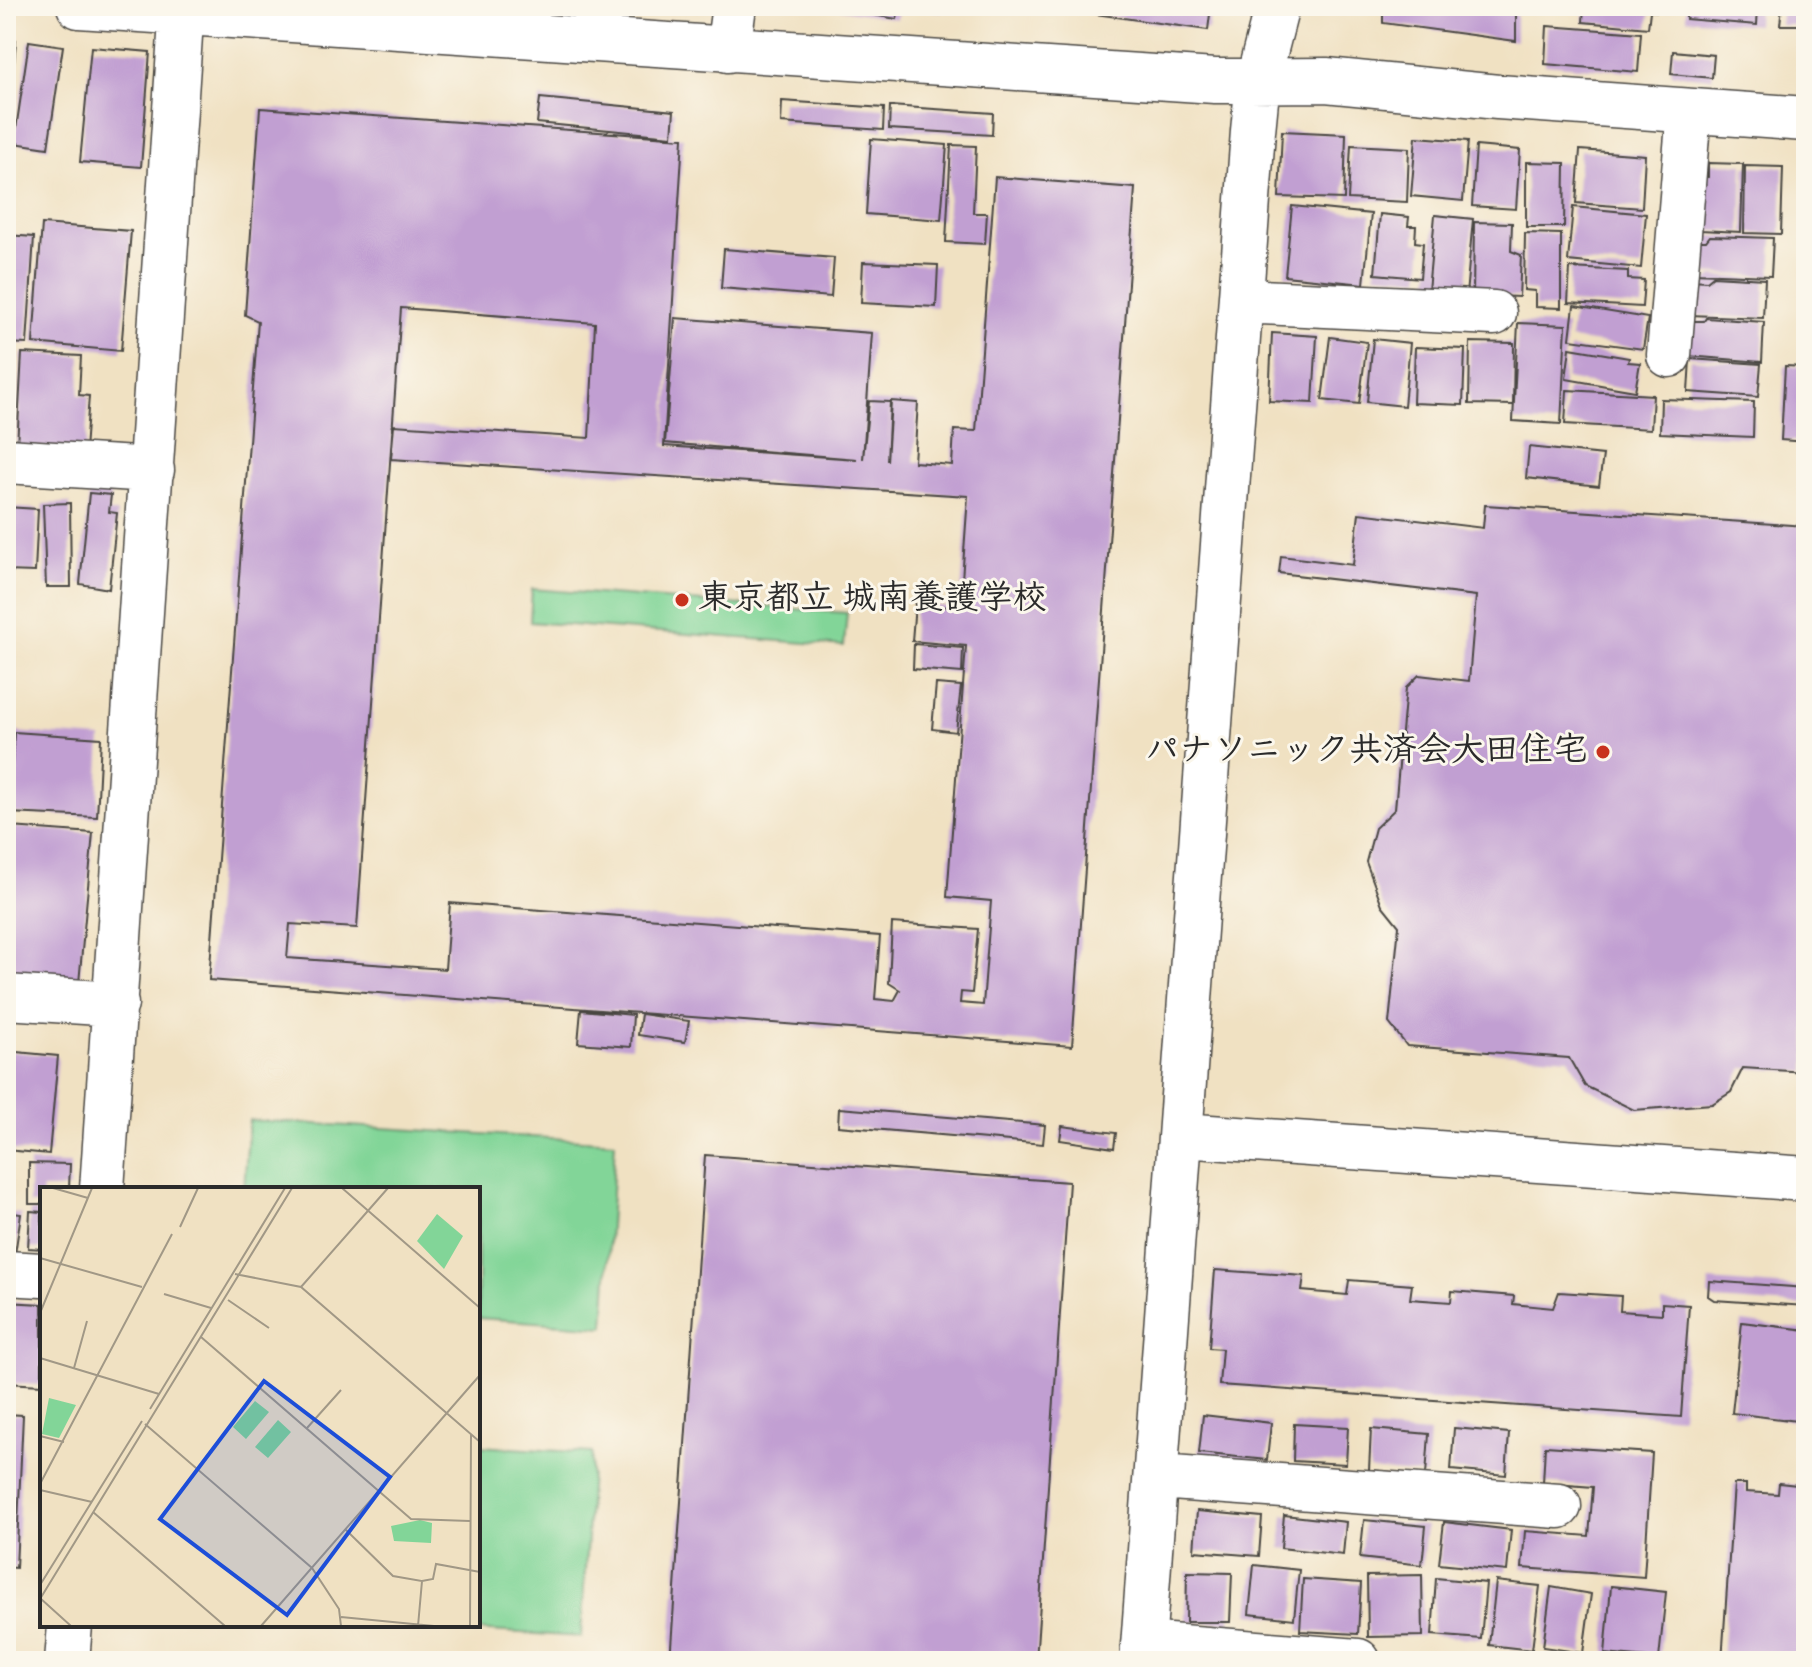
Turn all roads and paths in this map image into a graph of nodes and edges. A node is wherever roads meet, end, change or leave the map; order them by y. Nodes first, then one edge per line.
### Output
1 (79, 6) edge
2 (734, 6) edge
3 (1277, 6) edge
4 (181, 10) edge
5 (728, 50) junction
6 (1258, 80) junction
7 (1689, 111) junction
8 (1806, 119) edge
9 (1241, 301) junction
10 (1494, 313) dead end
11 (1669, 355) dead end
12 (6, 461) edge
13 (152, 470) junction
14 (6, 997) edge
15 (116, 1004) junction
16 (1182, 1135) junction
17 (1806, 1179) edge
18 (102, 1187) edge
19 (6, 1273) edge
20 (40, 1275) edge
21 (1158, 1477) junction
22 (1559, 1506) dead end
23 (70, 1627) edge
24 (1142, 1652) edge
25 (67, 1661) edge
26 (1358, 1661) edge

1 - 4 street
2 - 5 street
3 - 6 street
4 - 5 street
4 - 13 street
5 - 6 street
6 - 7 street
6 - 9 street
7 - 8 street
7 - 11 street
9 - 10 street
9 - 16 street
12 - 13 street
13 - 15 street
14 - 15 street
15 - 18 street
16 - 17 street
16 - 21 street
19 - 20 street
21 - 22 street
21 - 24 street
23 - 25 street
24 - 26 street

